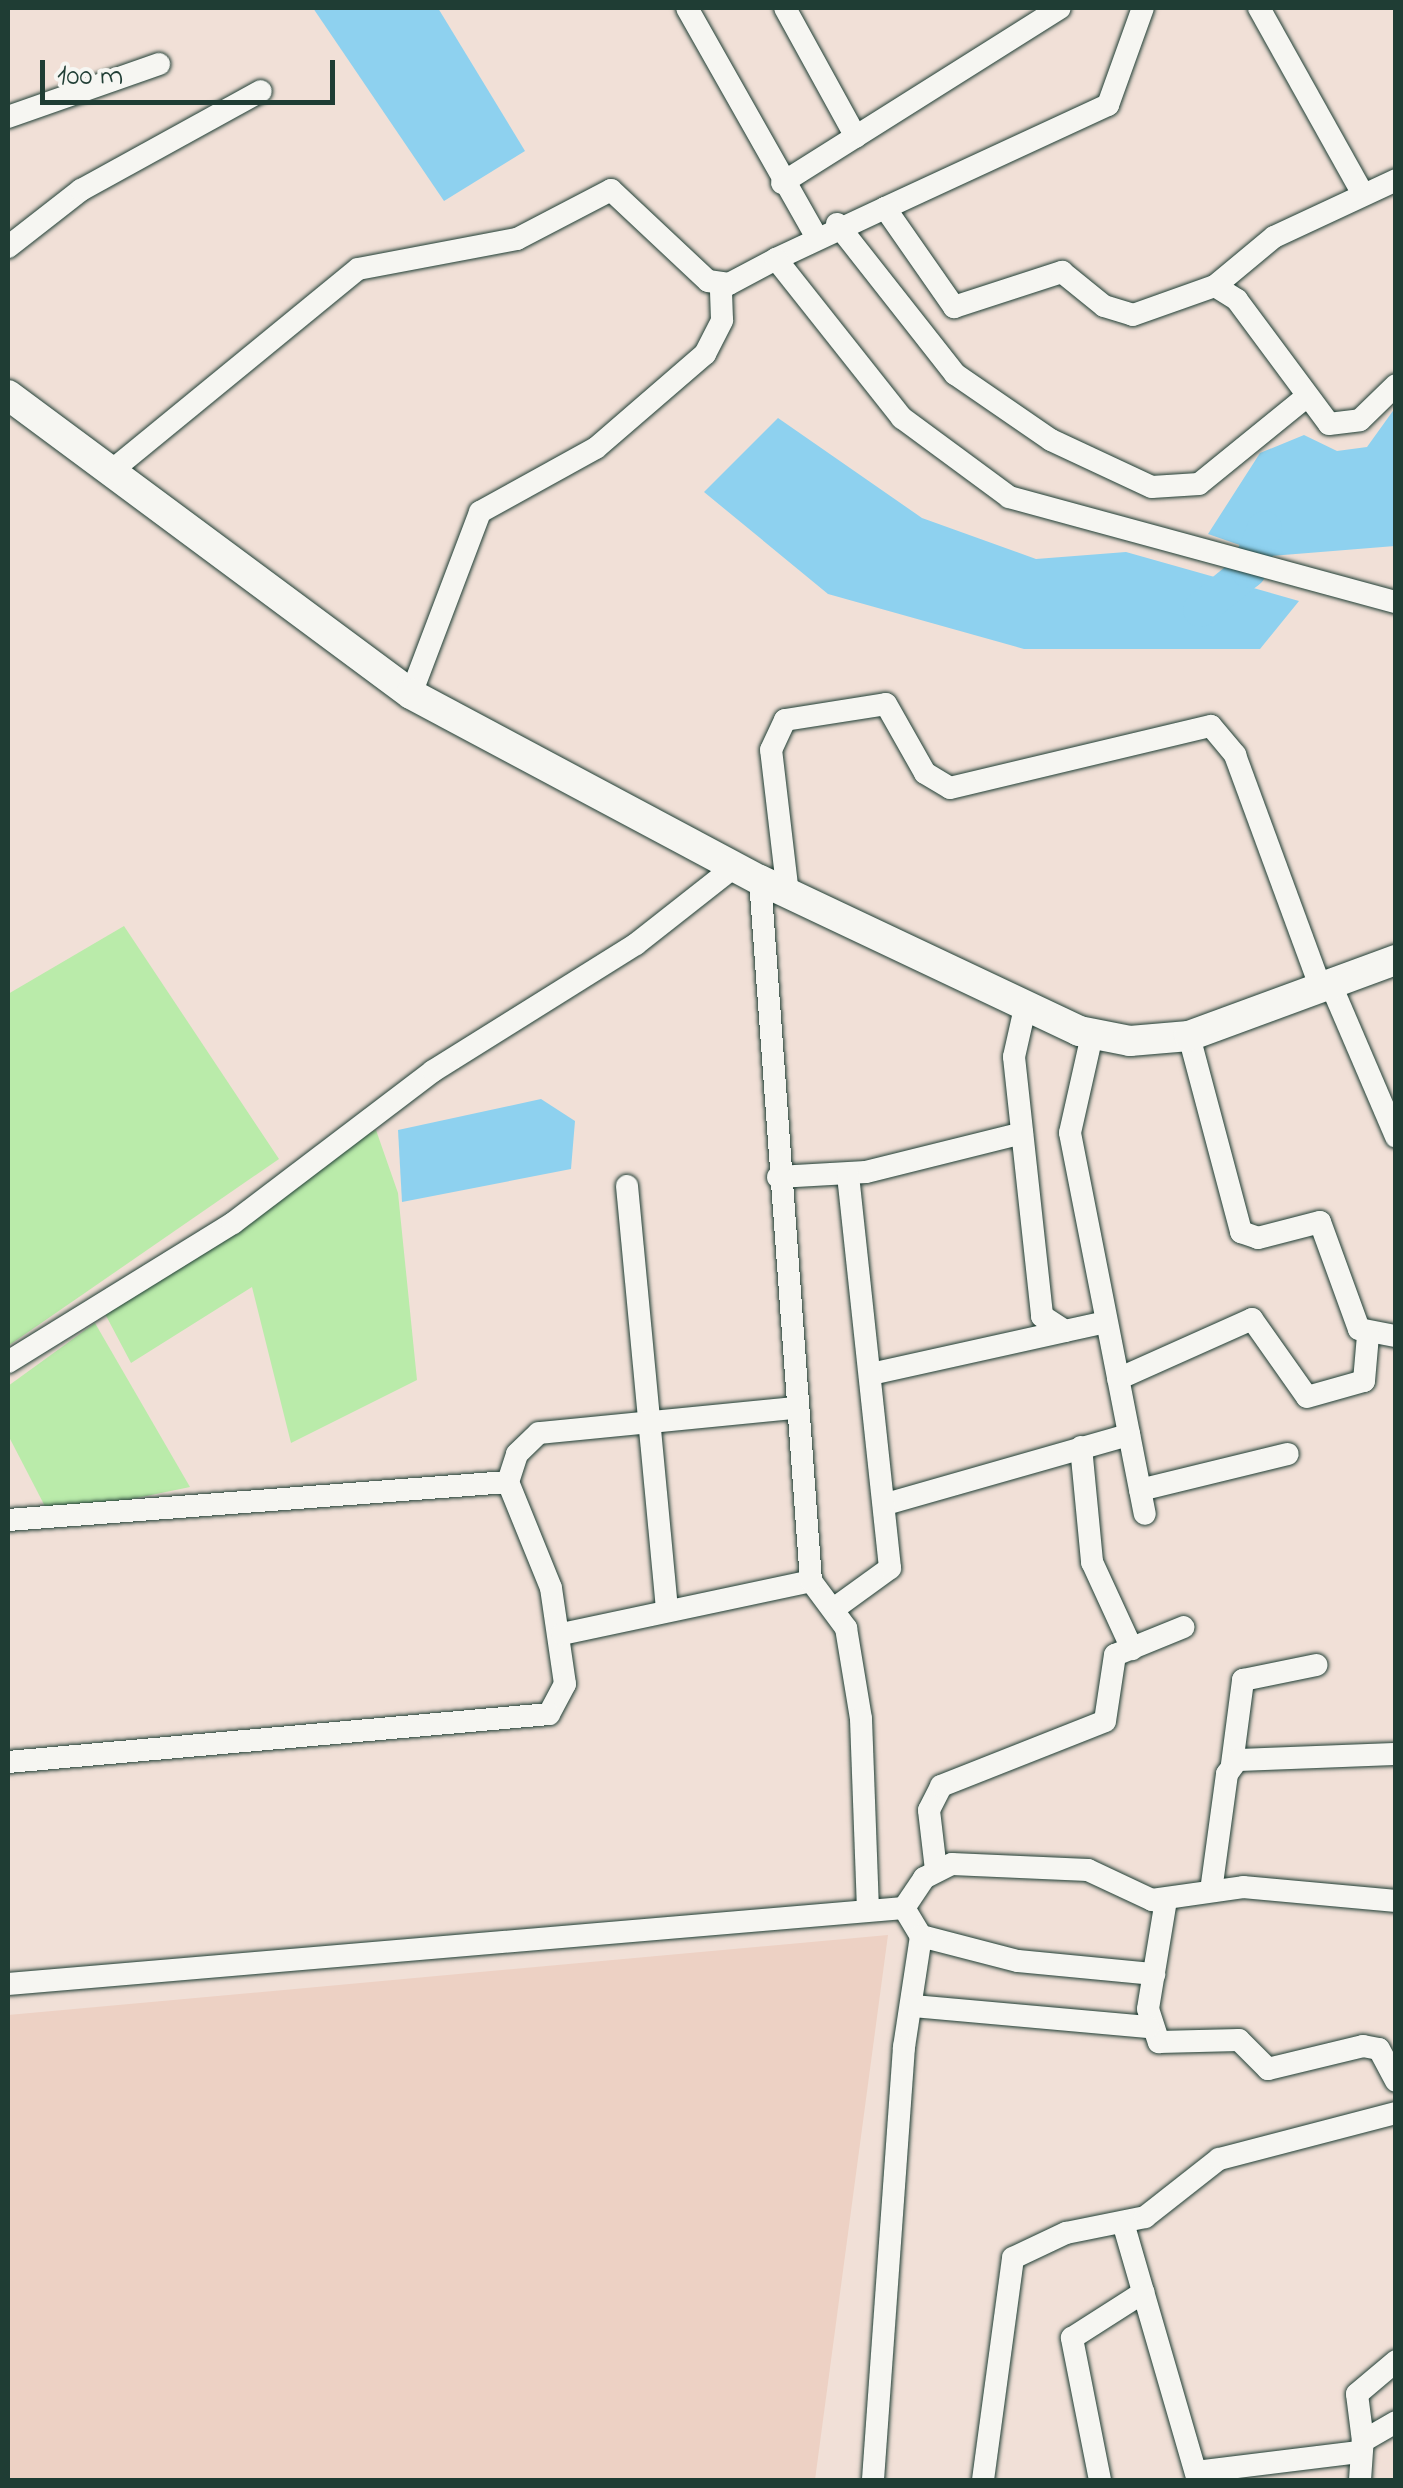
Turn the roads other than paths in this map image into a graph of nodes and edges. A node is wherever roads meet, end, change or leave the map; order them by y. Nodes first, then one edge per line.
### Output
1 (687, 8) edge
2 (786, 8) edge
3 (1060, 8) edge
4 (1143, 8) edge
5 (1259, 8) edge
6 (160, 64) dead end
7 (261, 90) dead end
8 (8, 116) edge
9 (856, 137) junction
10 (1396, 180) edge
11 (782, 183) junction
12 (1363, 194) junction
13 (885, 208) junction
14 (837, 224) junction
15 (807, 240) junction
16 (8, 247) edge
17 (776, 259) junction
18 (721, 285) junction
19 (1215, 286) junction
20 (1396, 385) edge
21 (8, 395) edge
22 (1306, 397) junction
23 (110, 472) junction
24 (1396, 602) edge
25 (411, 694) junction
26 (761, 880) junction
27 (1396, 960) edge
28 (1326, 987) junction
29 (1026, 1008) junction
30 (1092, 1035) junction
31 (1189, 1036) junction
32 (1022, 1133) junction
33 (1396, 1137) edge
34 (848, 1174) junction
35 (778, 1177) junction
36 (627, 1186) dead end
37 (1106, 1322) junction
38 (1065, 1331) junction
39 (1368, 1335) junction
40 (1396, 1336) edge
41 (8, 1362) edge
42 (870, 1374) junction
43 (1118, 1380) junction
44 (792, 1408) junction
45 (652, 1420) junction
46 (1129, 1435) junction
47 (1081, 1447) junction
48 (1288, 1454) dead end
49 (508, 1482) junction
50 (1140, 1490) junction
51 (886, 1504) junction
52 (1145, 1514) dead end
53 (8, 1520) edge
54 (811, 1582) junction
55 (836, 1608) junction
56 (667, 1610) junction
57 (1184, 1627) dead end
58 (562, 1634) junction
59 (1132, 1649) junction
60 (1316, 1664) dead end
61 (1396, 1754) edge
62 (8, 1762) edge
63 (1232, 1764) junction
64 (936, 1870) junction
65 (1211, 1891) junction
66 (1166, 1900) junction
67 (1396, 1902) edge
68 (904, 1908) junction
69 (868, 1909) junction
70 (921, 1936) junction
71 (1154, 1974) junction
72 (8, 1984) edge
73 (913, 2006) junction
74 (1148, 2027) junction
75 (1396, 2081) edge
76 (1396, 2113) edge
77 (1124, 2226) junction
78 (1144, 2292) junction
79 (1396, 2361) edge
80 (1396, 2422) edge
81 (1360, 2446) junction
82 (1197, 2476) edge
83 (873, 2480) edge
84 (982, 2480) edge
85 (1100, 2480) edge
86 (1360, 2480) edge

1 - 11 street
2 - 9 street
3 - 9 street
4 - 13 street
5 - 12 street
6 - 8 street
7 - 16 street
9 - 11 street
10 - 12 street
11 - 15 street
12 - 19 street
13 - 14 street
13 - 19 street
14 - 15 street
14 - 22 street
15 - 17 street
17 - 18 street
17 - 24 street
18 - 23 street
18 - 25 street
19 - 22 street
20 - 22 street
21 - 23 main road
23 - 25 main road
25 - 26 main road
26 - 28 street
26 - 29 main road
26 - 35 street
26 - 41 street
27 - 28 main road
28 - 31 main road
28 - 33 street
29 - 30 main road
29 - 32 street
30 - 31 main road
30 - 37 street
31 - 39 street
32 - 34 street
32 - 38 street
34 - 35 street
34 - 42 street
35 - 44 street
36 - 45 street
37 - 38 street
37 - 43 street
38 - 42 street
39 - 40 street
39 - 43 street
42 - 51 street
43 - 46 street
44 - 45 street
44 - 54 street
45 - 49 street
45 - 56 street
46 - 47 street
46 - 50 street
47 - 51 street
47 - 59 street
48 - 50 street
49 - 53 street
49 - 58 street
50 - 52 street
51 - 55 street
54 - 55 street
54 - 56 street
55 - 69 street
56 - 58 street
57 - 59 street
58 - 62 street
59 - 64 street
60 - 63 street
61 - 63 street
63 - 65 street
64 - 66 street
64 - 68 street
65 - 66 street
65 - 67 street
66 - 71 street
68 - 69 street
68 - 70 street
69 - 72 street
70 - 71 street
70 - 73 street
71 - 74 street
73 - 74 street
73 - 83 street
74 - 75 street
76 - 77 street
77 - 78 street
77 - 84 street
78 - 82 street
78 - 85 street
79 - 81 street
80 - 81 street
81 - 82 street
81 - 86 street

